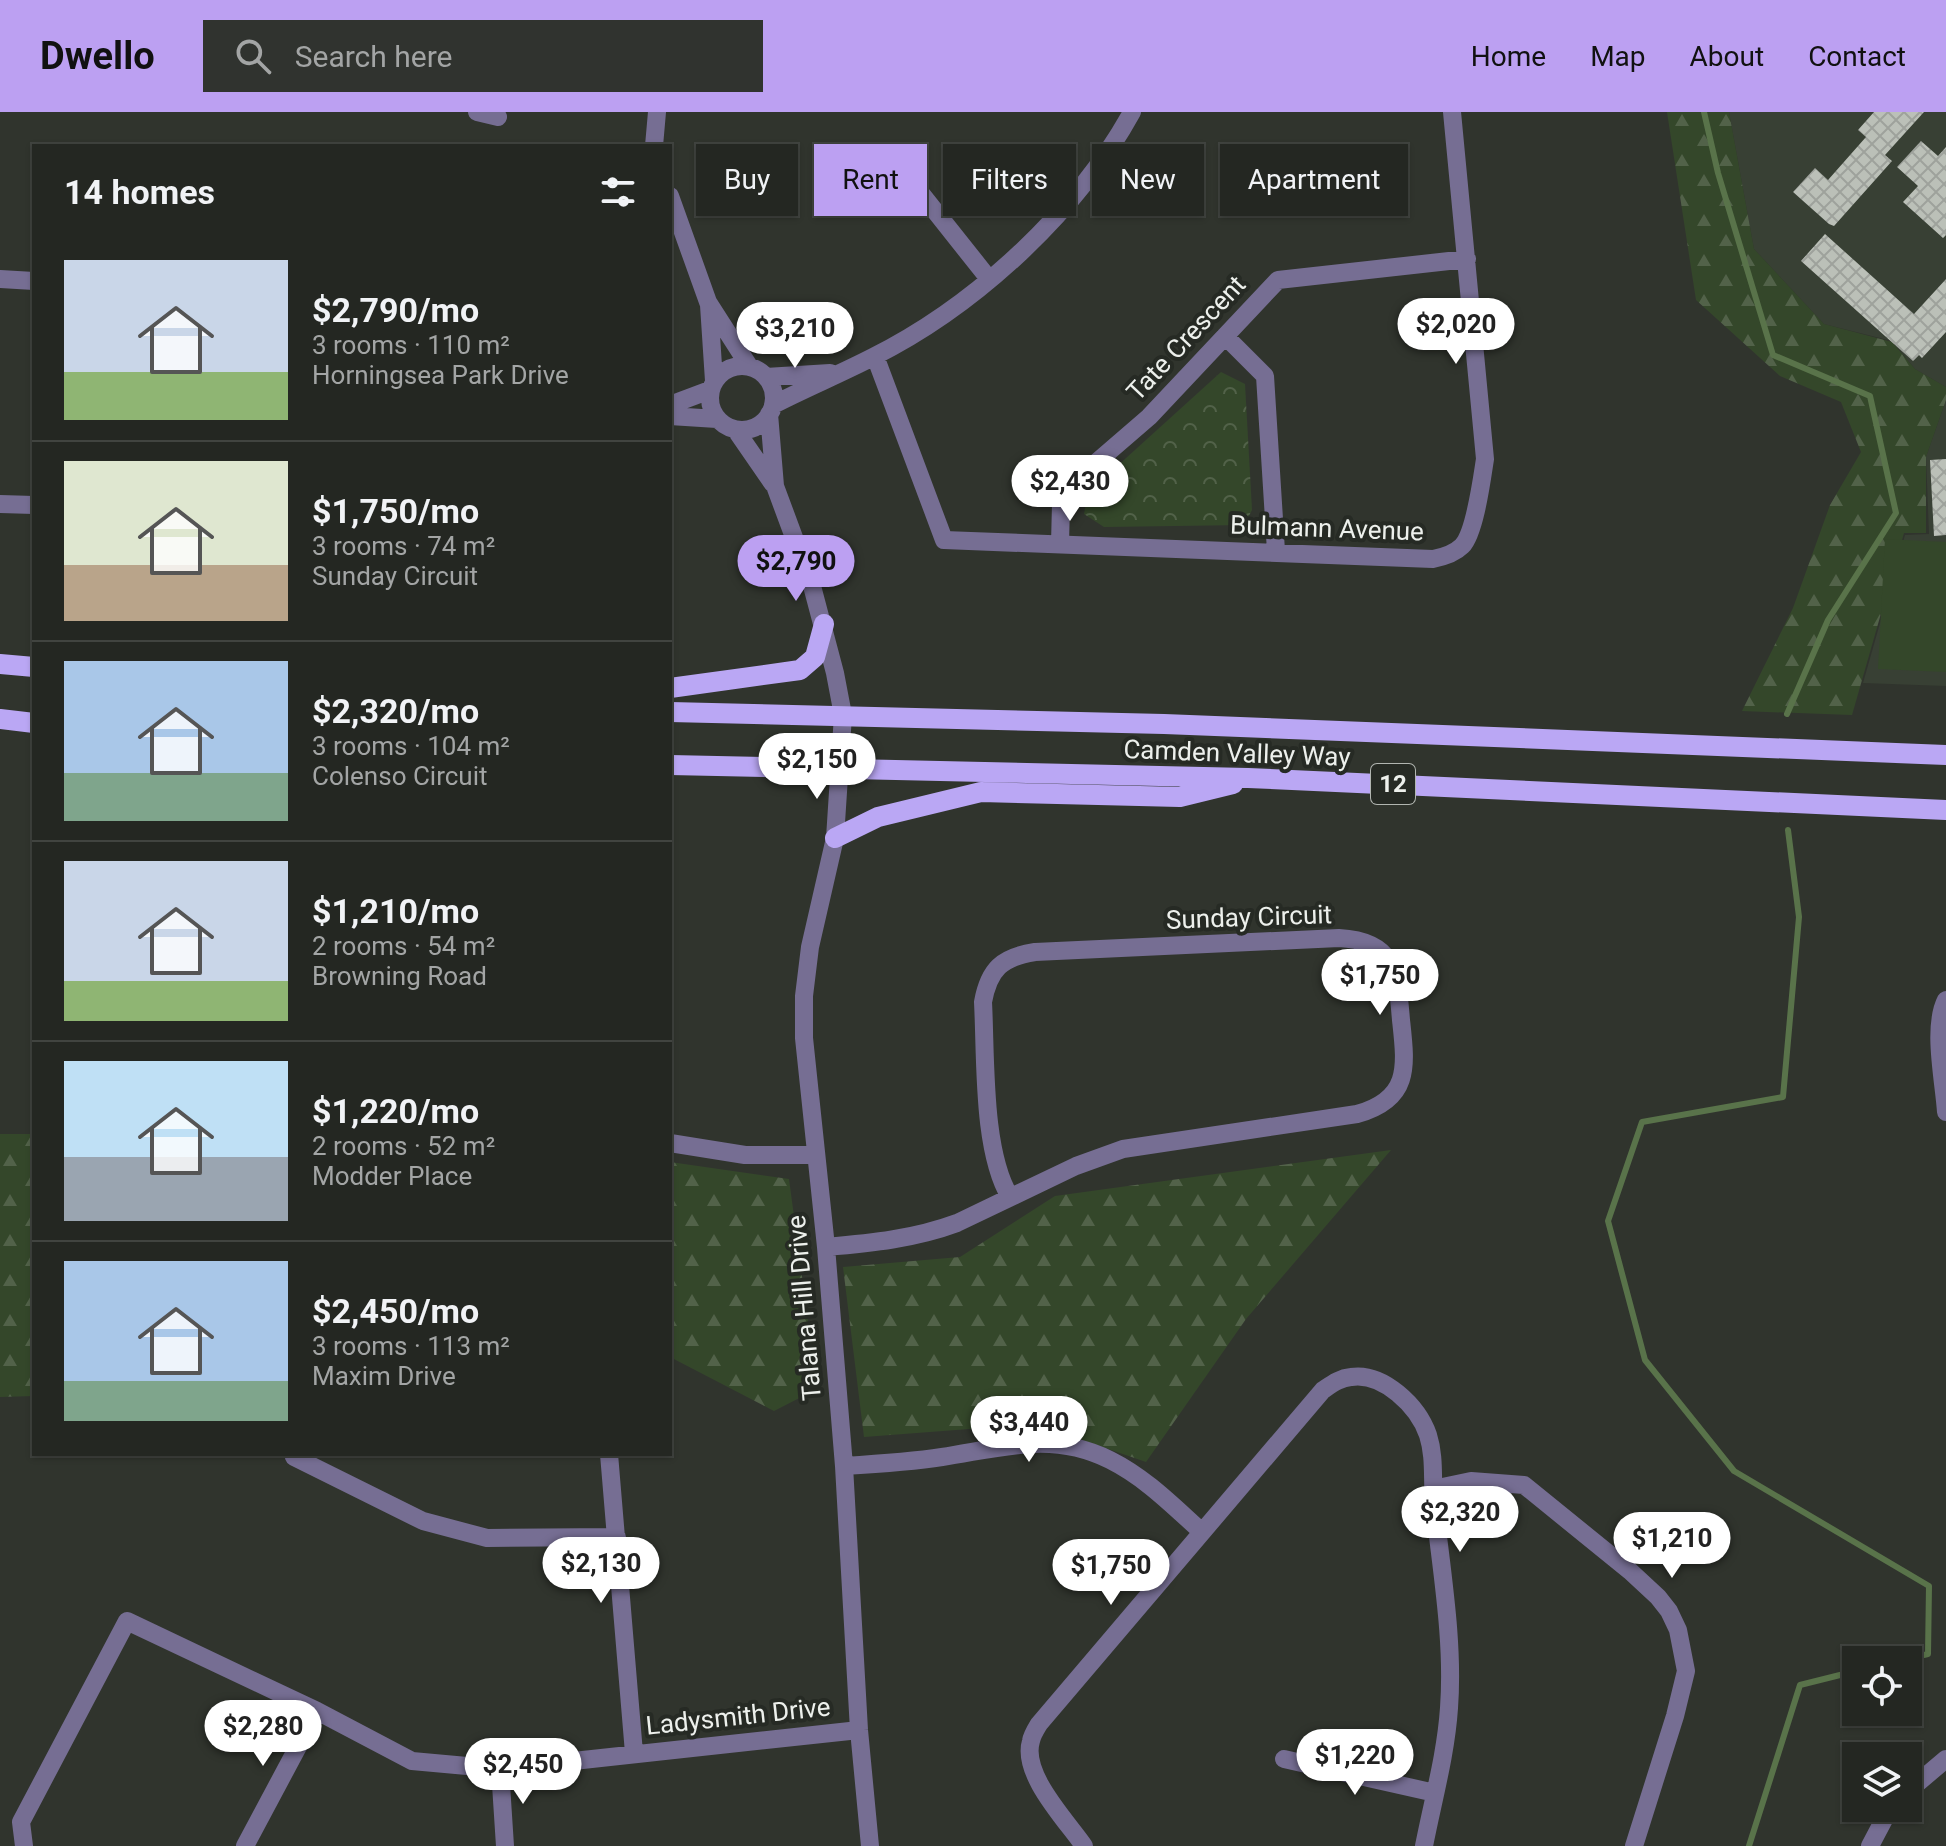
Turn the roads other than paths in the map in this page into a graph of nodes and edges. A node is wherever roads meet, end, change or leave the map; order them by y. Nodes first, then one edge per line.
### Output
1 (477, 112) edge
2 (657, 112) edge
3 (1132, 112) edge
4 (1452, 112) edge
5 (498, 117) dead end
6 (654, 144) edge
7 (927, 201) edge
8 (672, 202) edge
9 (1467, 259) junction
10 (0, 279) edge
11 (989, 279) junction
12 (32, 281) edge
13 (708, 302) junction
14 (1225, 336) junction
15 (875, 356) junction
16 (749, 366) junction
17 (837, 373) junction
18 (766, 377) junction
19 (712, 386) junction
20 (672, 404) edge
21 (771, 410) junction
22 (672, 416) edge
23 (717, 419) junction
24 (735, 429) junction
25 (775, 486) junction
26 (0, 504) edge
27 (32, 505) edge
28 (1060, 544) junction
29 (1276, 551) junction
30 (824, 624) junction
31 (0, 664) edge
32 (32, 667) edge
33 (672, 688) edge
34 (672, 712) edge
35 (843, 715) junction
36 (0, 719) edge
37 (32, 723) edge
38 (1946, 755) edge
39 (672, 765) edge
40 (840, 768) junction
41 (1248, 778) junction
42 (1946, 810) edge
43 (835, 838) junction
44 (1946, 1000) edge
45 (1946, 1112) edge
46 (672, 1143) edge
47 (816, 1155) junction
48 (1010, 1197) junction
49 (826, 1247) junction
50 (609, 1456) edge
51 (294, 1457) dead end
52 (844, 1466) junction
53 (1433, 1489) junction
54 (1202, 1532) junction
55 (617, 1537) junction
56 (317, 1711) junction
57 (859, 1730) junction
58 (634, 1753) junction
59 (1284, 1759) dead end
60 (1946, 1759) edge
61 (500, 1769) junction
62 (1922, 1779) edge
63 (1435, 1793) junction
64 (1883, 1822) edge
65 (24, 1846) edge
66 (245, 1846) edge
67 (505, 1846) edge
68 (870, 1846) edge
69 (1084, 1846) edge
70 (1424, 1846) edge
71 (1634, 1846) edge
72 (1870, 1846) edge

1 - 5 street
2 - 6 street
3 - 11 street
4 - 9 street, Bulmann Avenue
7 - 11 street
8 - 13 street
9 - 14 street, Tate Crescent
9 - 29 street, Bulmann Avenue
10 - 12 street
11 - 15 street
13 - 16 street
13 - 19 street
14 - 28 street, Tate Crescent
14 - 29 street
15 - 17 street
15 - 28 street, Bulmann Avenue
16 - 18 street
16 - 19 street
17 - 18 street
17 - 21 street
18 - 21 street
19 - 20 street
19 - 23 street
21 - 24 street
21 - 25 street
22 - 23 street
23 - 24 street
24 - 25 street
25 - 30 street, Talana Hill Drive
26 - 27 street
28 - 29 street, Bulmann Avenue
30 - 33 main road
30 - 35 street, Talana Hill Drive
31 - 32 main road
34 - 35 main road, Camden Valley Way / 12
35 - 38 main road, Camden Valley Way / 12
35 - 40 street, Talana Hill Drive
36 - 37 main road
39 - 40 main road, Camden Valley Way / 12
40 - 41 main road, Camden Valley Way / 12
40 - 43 street, Talana Hill Drive
41 - 42 main road, Camden Valley Way / 12
41 - 43 main road
43 - 47 street, Talana Hill Drive
44 - 45 street
46 - 47 street
47 - 49 street, Talana Hill Drive
48 - 48 street, Sunday Circuit
48 - 49 street, Sunday Circuit
49 - 52 street, Talana Hill Drive
50 - 55 street
51 - 55 street
52 - 54 street
52 - 57 street, Talana Hill Drive
53 - 54 street
53 - 63 street
53 - 71 street
54 - 69 street
55 - 58 street
56 - 61 street, Ladysmith Drive
56 - 65 street, Ladysmith Drive
56 - 66 street
57 - 58 street, Ladysmith Drive
57 - 68 street, Talana Hill Drive
58 - 61 street, Ladysmith Drive
59 - 63 street
60 - 62 street
61 - 67 street
63 - 70 street
64 - 72 street

